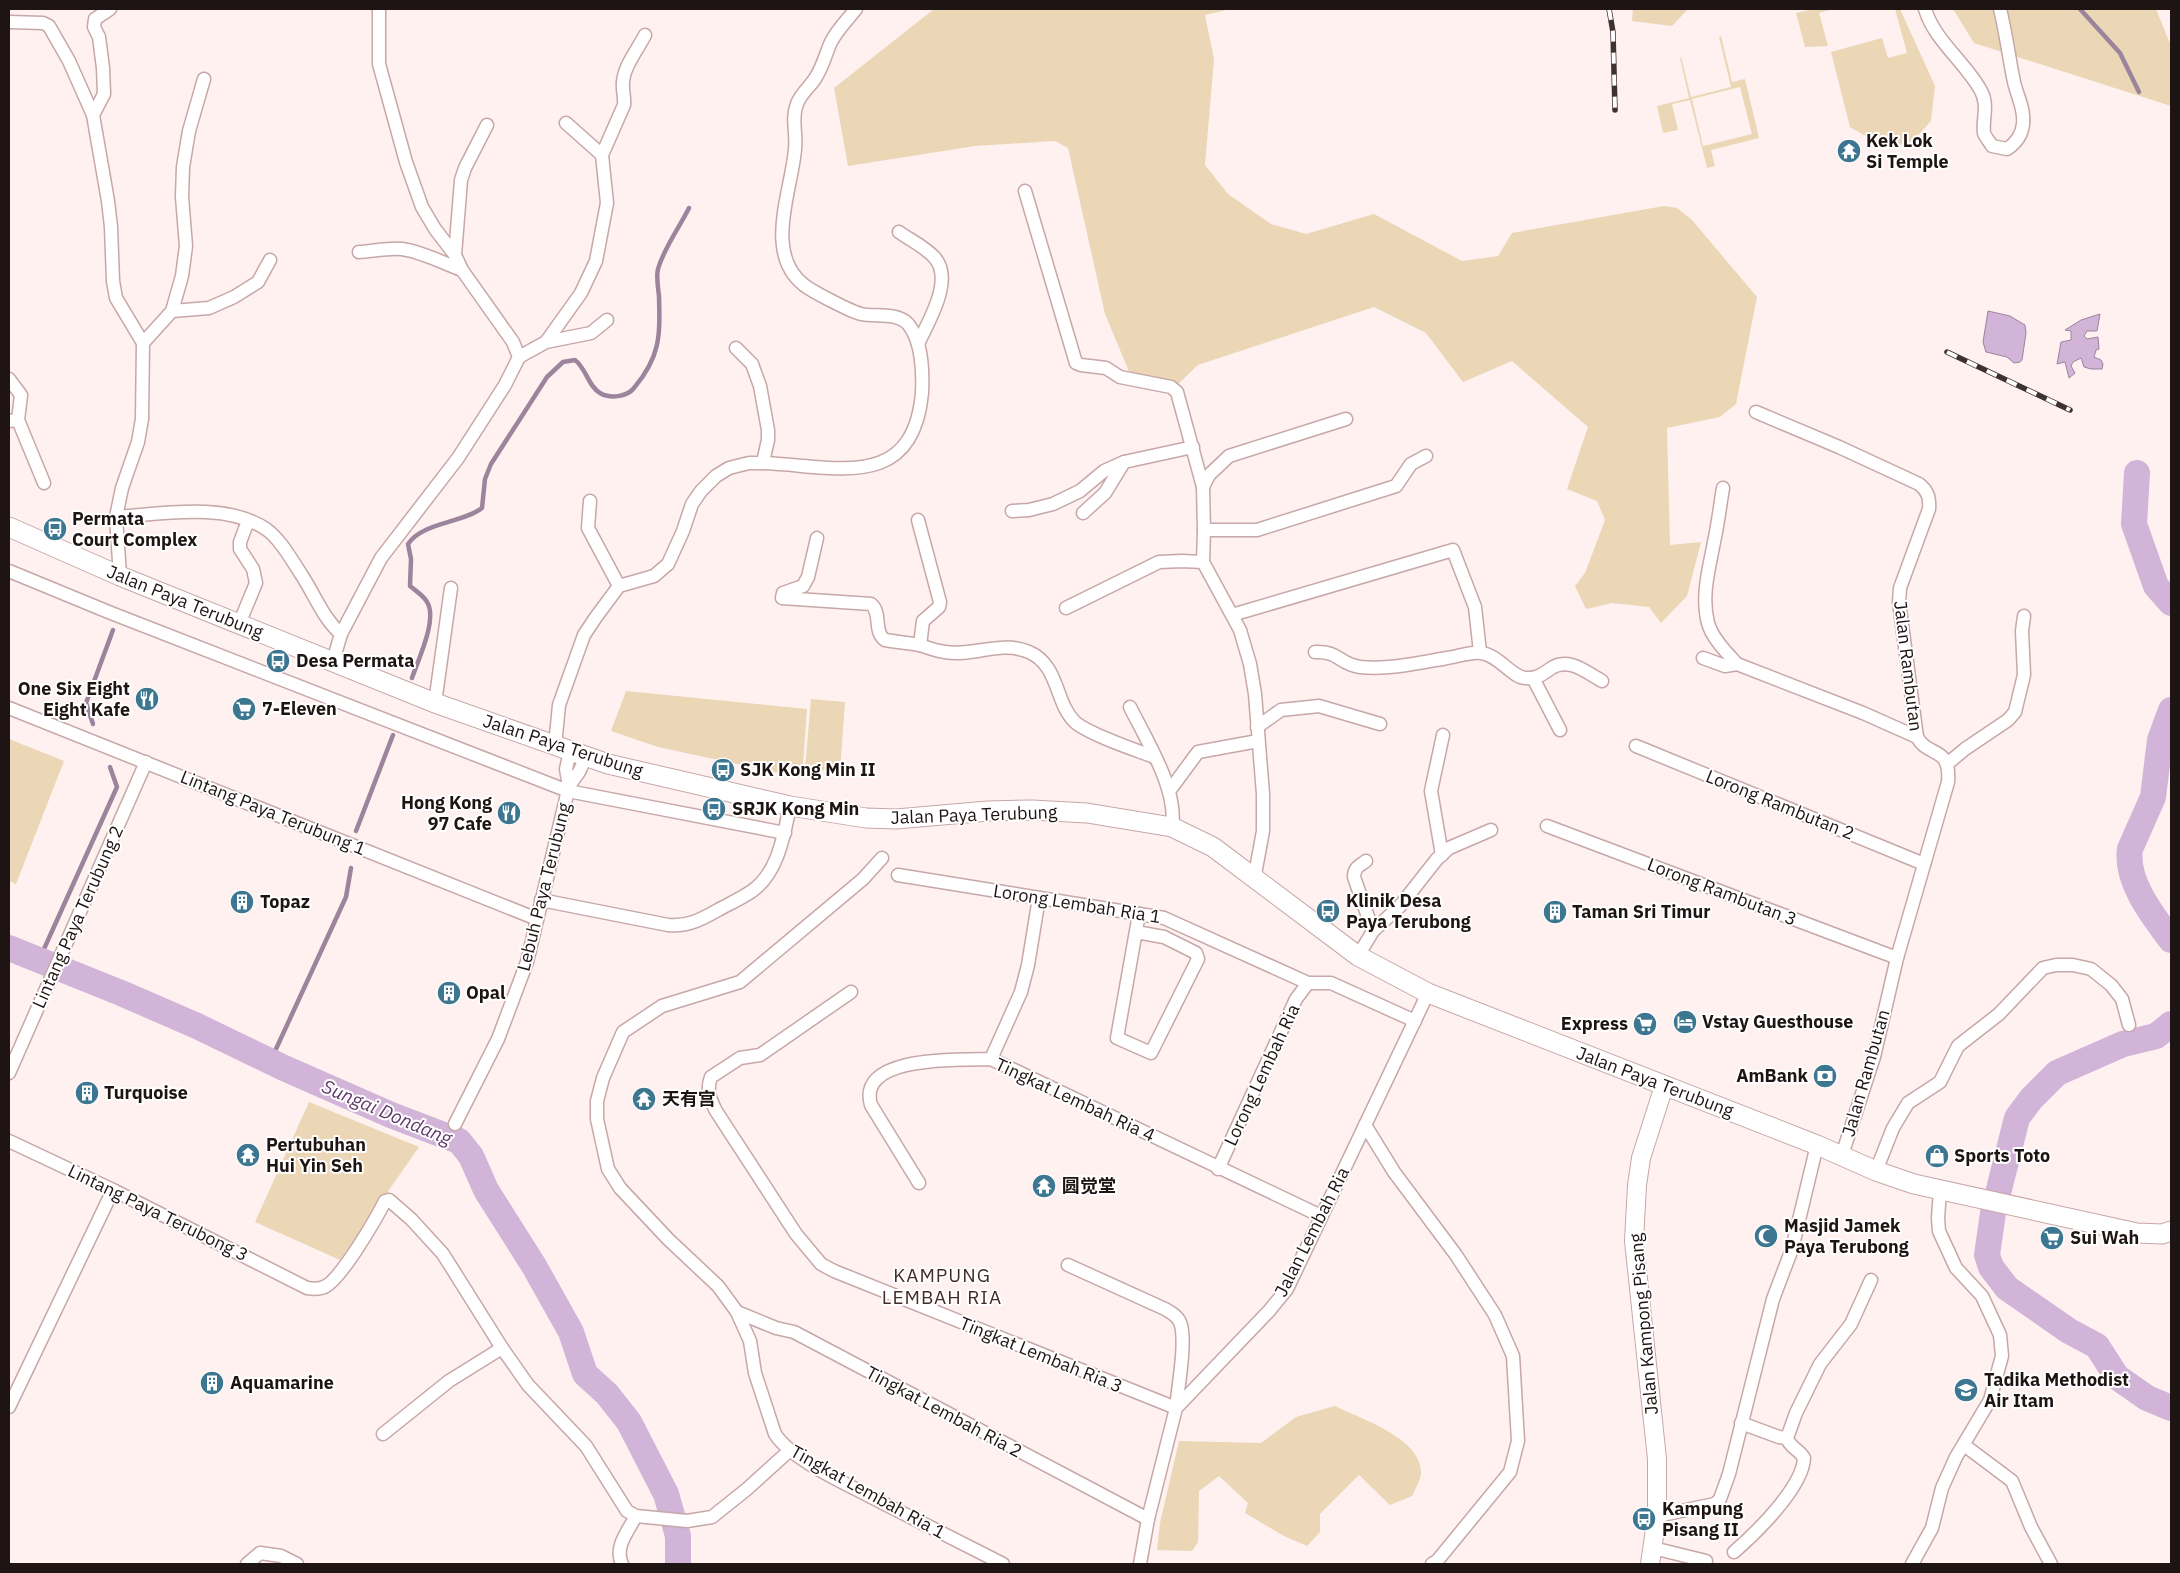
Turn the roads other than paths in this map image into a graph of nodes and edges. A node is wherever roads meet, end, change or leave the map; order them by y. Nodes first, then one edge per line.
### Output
1 (110, 9) edge
2 (379, 9) edge
3 (856, 9) edge
4 (1924, 9) edge
5 (2000, 9) edge
6 (92, 14) edge
7 (9, 22) edge
8 (646, 35) dead end
9 (204, 80) dead end
10 (93, 114) junction
11 (566, 123) dead end
12 (488, 125) dead end
13 (602, 155) junction
14 (1025, 191) dead end
15 (899, 232) dead end
16 (359, 252) dead end
17 (454, 255) junction
18 (270, 260) dead end
19 (462, 270) junction
20 (172, 310) junction
21 (607, 320) dead end
22 (546, 342) junction
23 (143, 343) junction
24 (918, 344) junction
25 (736, 348) dead end
26 (519, 357) junction
27 (9, 379) edge
28 (1756, 412) dead end
29 (1346, 419) dead end
30 (14, 420) edge
31 (1193, 447) junction
32 (1426, 456) dead end
33 (764, 462) junction
34 (1124, 462) junction
35 (44, 483) dead end
36 (1203, 487) junction
37 (1723, 488) dead end
38 (590, 501) dead end
39 (1012, 511) dead end
40 (1083, 513) dead end
41 (116, 516) junction
42 (918, 520) dead end
43 (248, 521) junction
44 (9, 527) edge
45 (1204, 530) junction
46 (817, 538) dead end
47 (1202, 562) junction
48 (9, 571) edge
49 (120, 576) junction
50 (619, 586) junction
51 (451, 588) dead end
52 (1066, 608) dead end
53 (1232, 615) junction
54 (2024, 616) dead end
55 (239, 624) junction
56 (341, 634) junction
57 (920, 646) junction
58 (1315, 652) dead end
59 (1480, 652) junction
60 (1703, 658) dead end
61 (333, 662) junction
62 (1737, 664) junction
63 (1533, 678) junction
64 (1602, 681) dead end
65 (435, 703) junction
66 (1130, 707) dead end
67 (9, 708) edge
68 (1380, 724) dead end
69 (1257, 726) junction
70 (1560, 730) dead end
71 (1443, 734) dead end
72 (1917, 737) junction
73 (1258, 741) junction
74 (1636, 746) dead end
75 (570, 752) junction
76 (1154, 757) junction
77 (146, 762) junction
78 (1948, 764) junction
79 (568, 789) junction
80 (1170, 790) junction
81 (790, 806) junction
82 (1547, 826) dead end
83 (1172, 827) junction
84 (1491, 830) dead end
85 (785, 833) junction
86 (1442, 855) junction
87 (882, 858) dead end
88 (1366, 861) dead end
89 (1924, 864) junction
90 (898, 875) dead end
91 (1254, 880) junction
92 (1039, 898) junction
93 (541, 900) junction
94 (1139, 914) junction
95 (537, 919) junction
96 (1373, 931) junction
97 (1136, 932) junction
98 (1358, 956) junction
99 (1897, 958) junction
100 (1308, 983) junction
101 (851, 992) dead end
102 (1428, 993) junction
103 (1415, 1021) junction
104 (2129, 1025) dead end
105 (991, 1059) junction
106 (9, 1073) edge
107 (1664, 1086) junction
108 (455, 1124) dead end
109 (1365, 1125) junction
110 (9, 1141) edge
111 (1818, 1145) junction
112 (1842, 1155) junction
113 (1218, 1168) junction
114 (1876, 1171) junction
115 (919, 1183) dead end
116 (113, 1190) junction
117 (1940, 1190) junction
118 (1321, 1216) junction
119 (2171, 1231) edge
120 (2136, 1233) junction
121 (2171, 1244) edge
122 (1068, 1265) dead end
123 (1871, 1280) dead end
124 (737, 1312) junction
125 (502, 1348) junction
126 (9, 1407) edge
127 (1176, 1408) junction
128 (1741, 1423) junction
129 (383, 1434) dead end
130 (1787, 1438) junction
131 (1964, 1445) junction
132 (788, 1451) junction
133 (636, 1516) junction
134 (1657, 1516) junction
135 (1148, 1519) junction
136 (1734, 1552) dead end
137 (1651, 1556) edge
138 (1706, 1561) dead end
139 (247, 1564) edge
140 (298, 1564) edge
141 (622, 1564) edge
142 (1003, 1564) edge
143 (1140, 1564) edge
144 (1432, 1564) edge
145 (1912, 1564) edge
146 (2051, 1564) edge

1 - 6 street
2 - 17 street
3 - 24 street
4 - 5 street
6 - 10 street
7 - 10 street
8 - 13 street
9 - 20 street
10 - 23 street
11 - 13 street
12 - 17 street
13 - 22 street
14 - 31 street
15 - 24 street
16 - 19 street
17 - 19 street
18 - 20 street
19 - 26 street
20 - 23 street
21 - 22 street
22 - 26 street
23 - 41 street
24 - 33 street
25 - 33 street
26 - 56 street
27 - 30 street
28 - 72 street, Jalan Rambutan
29 - 36 street
30 - 35 street
31 - 34 street
31 - 36 street
32 - 45 street
33 - 50 street
34 - 39 street
34 - 40 street
36 - 45 street
37 - 62 street
38 - 50 street
41 - 43 street
41 - 49 street
42 - 57 street
43 - 55 street
43 - 56 street
44 - 49 main road, Jalan Paya Terubung
45 - 47 street
46 - 57 street
47 - 52 street
47 - 53 street
48 - 79 street
49 - 55 main road, Jalan Paya Terubung
50 - 75 street
51 - 65 street
53 - 59 street
53 - 69 street
54 - 78 street
55 - 61 main road, Jalan Paya Terubung
56 - 61 street
57 - 76 street
58 - 59 street
59 - 63 street
60 - 62 street
61 - 65 main road, Jalan Paya Terubung
62 - 72 street
63 - 64 street
63 - 70 street
65 - 75 main road, Jalan Paya Terubung
66 - 76 street
67 - 77 street, Lintang Paya Terubung 1
68 - 69 street
69 - 73 street
71 - 86 street
72 - 78 street, Jalan Rambutan
73 - 80 street
73 - 91 street
74 - 89 street, Lorong Rambutan 2
75 - 79 street, Lebuh Paya Terubung
75 - 81 main road, Jalan Paya Terubung
76 - 80 street
77 - 95 street, Lintang Paya Terubung 1
77 - 106 street, Lintang Paya Terubung 2
78 - 89 street, Jalan Rambutan
79 - 85 street
79 - 93 street, Lebuh Paya Terubung
80 - 83 street
81 - 83 main road, Jalan Paya Terubung
81 - 85 street
82 - 99 street, Lorong Rambutan 3
83 - 91 main road, Jalan Paya Terubung
84 - 86 street
85 - 93 street
86 - 96 street
87 - 124 street, Tingkat Lembah Ria 1
88 - 96 street
89 - 99 street, Jalan Rambutan
90 - 92 street, Lorong Lembah Ria 1
91 - 98 main road, Jalan Paya Terubung
92 - 94 street, Lorong Lembah Ria 1
92 - 105 street
93 - 95 street, Lebuh Paya Terubung
94 - 97 street
94 - 100 street, Lorong Lembah Ria 1
95 - 108 street, Lebuh Paya Terubung
96 - 98 street
97 - 97 street
98 - 102 main road, Jalan Paya Terubung
99 - 112 street, Jalan Rambutan
100 - 103 street, Lorong Lembah Ria 1
100 - 113 street, Lorong Lembah Ria
101 - 127 street, Tingkat Lembah Ria 3
102 - 103 street, Jalan Lembah Ria
102 - 107 main road, Jalan Paya Terubung
103 - 109 street, Jalan Lembah Ria
104 - 114 street
105 - 113 street, Tingkat Lembah Ria 4
105 - 115 street, Tingkat Lembah Ria 4
107 - 111 main road, Jalan Paya Terubung
107 - 134 main road, Jalan Kampong Pisang
109 - 118 street, Jalan Lembah Ria
109 - 144 street
110 - 116 street, Lintang Paya Terubong 3
111 - 112 main road, Jalan Paya Terubung
111 - 128 street
112 - 114 main road, Jalan Paya Terubung
113 - 118 street, Tingkat Lembah Ria 4
114 - 117 main road, Jalan Paya Terubung
116 - 125 street, Lintang Paya Terubong 3
116 - 126 street
117 - 120 main road, Jalan Paya Terubung
117 - 131 street
118 - 127 street, Jalan Lembah Ria
119 - 120 main road
120 - 121 main road
122 - 127 street
123 - 130 street
124 - 132 street, Tingkat Lembah Ria 1
124 - 135 street, Tingkat Lembah Ria 2
125 - 129 street
125 - 133 street
127 - 135 street, Jalan Lembah Ria
128 - 130 street
128 - 134 street
130 - 136 street
131 - 145 street
131 - 146 street
132 - 133 street
132 - 142 street, Tingkat Lembah Ria 1
133 - 141 street
134 - 137 main road, Jalan Kampong Pisang
135 - 143 street, Jalan Lembah Ria
137 - 138 street
139 - 140 street

